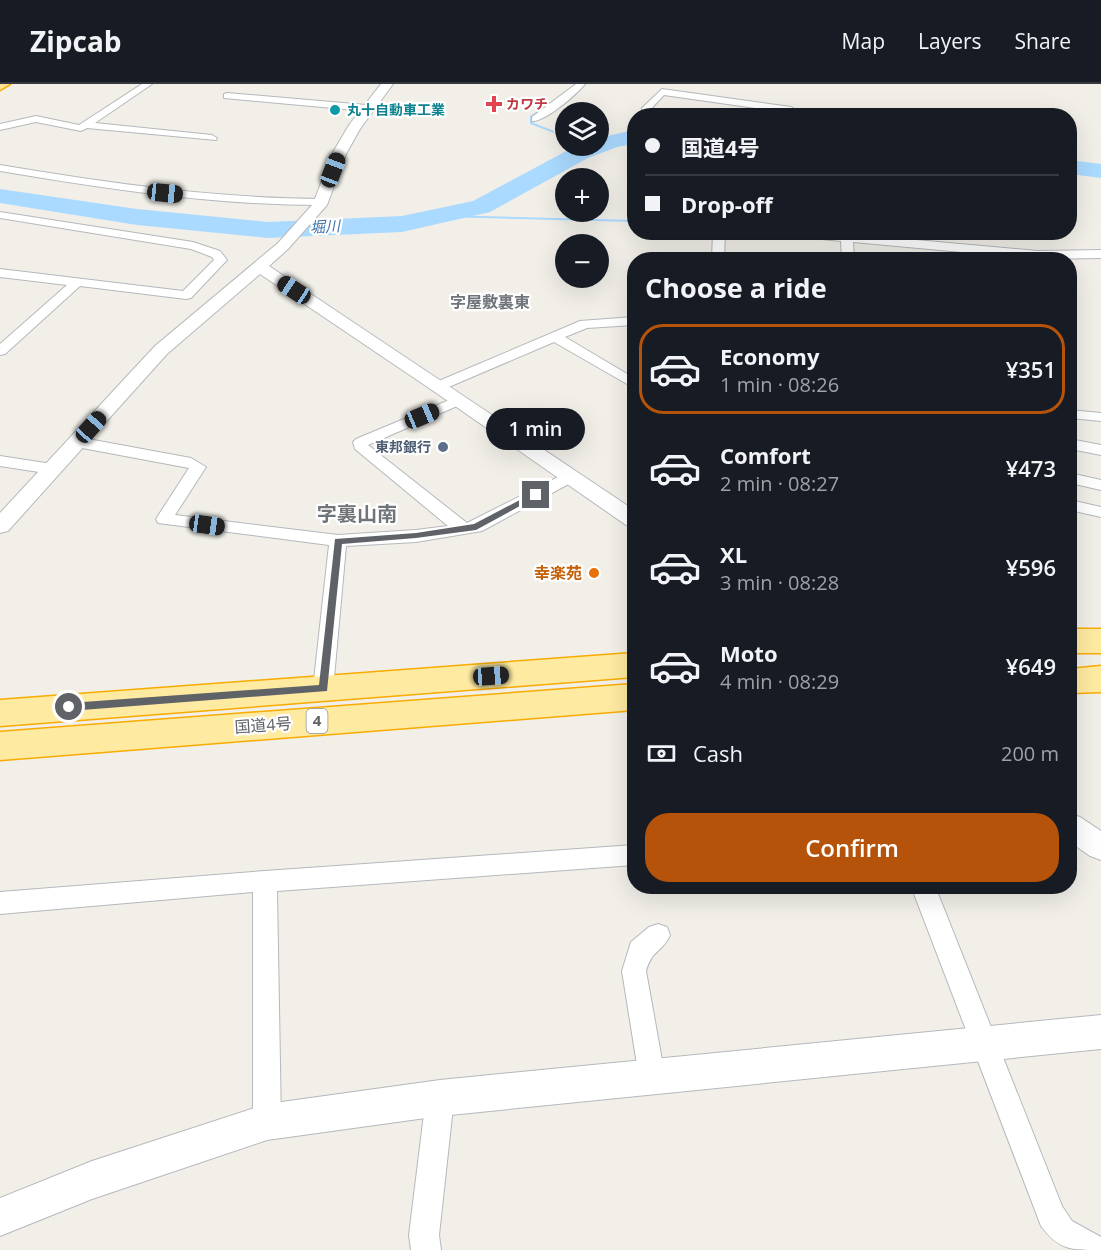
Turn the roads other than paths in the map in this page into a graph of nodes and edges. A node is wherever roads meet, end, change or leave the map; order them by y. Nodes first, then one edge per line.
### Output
1 (148, 84) edge
2 (387, 84) edge
3 (581, 84) edge
4 (730, 87) dead end
5 (227, 96) dead end
6 (723, 99) junction
7 (366, 108) junction
8 (647, 108) edge
9 (778, 108) edge
10 (8, 115) dead end
11 (535, 119) dead end
12 (24, 120) junction
13 (87, 125) junction
14 (0, 127) edge
15 (212, 138) dead end
16 (0, 168) edge
17 (320, 203) junction
18 (0, 215) edge
19 (14, 217) junction
20 (0, 227) edge
21 (863, 240) edge
22 (958, 252) edge
23 (1101, 254) edge
24 (1077, 255) edge
25 (258, 266) junction
26 (0, 273) edge
27 (77, 282) junction
28 (627, 321) edge
29 (553, 336) junction
30 (0, 351) edge
31 (627, 380) edge
32 (439, 386) junction
33 (459, 400) junction
34 (1077, 415) edge
35 (1101, 417) edge
36 (77, 442) junction
37 (1077, 445) edge
38 (1101, 450) edge
39 (0, 461) edge
40 (52, 469) junction
41 (570, 477) junction
42 (1077, 480) edge
43 (1101, 485) edge
44 (1077, 507) edge
45 (1101, 512) edge
46 (627, 515) edge
47 (0, 525) edge
48 (462, 528) junction
49 (338, 541) junction
50 (1077, 641) edge
51 (1101, 641) edge
52 (627, 666) edge
53 (1077, 669) edge
54 (1101, 669) edge
55 (1101, 679) edge
56 (1077, 681) edge
57 (323, 689) junction
58 (627, 698) edge
59 (0, 712) edge
60 (0, 746) edge
61 (1077, 831) edge
62 (1101, 847) edge
63 (627, 855) edge
64 (266, 881) junction
65 (925, 894) edge
66 (0, 903) edge
67 (658, 935) dead end
68 (1101, 1032) edge
69 (983, 1045) junction
70 (652, 1077) junction
71 (440, 1098) junction
72 (267, 1122) junction
73 (0, 1217) edge
74 (426, 1250) edge
75 (1095, 1250) edge

1 - 13 street
2 - 7 street
3 - 11 street
4 - 6 street
5 - 7 street
6 - 8 street
6 - 9 street
7 - 17 street
10 - 12 street
12 - 13 street
12 - 14 street
13 - 15 street
16 - 17 street
17 - 25 street
18 - 19 street
19 - 20 street
19 - 27 street
21 - 22 street
23 - 24 street
25 - 32 street
25 - 36 street
26 - 27 street
27 - 30 street
28 - 29 street
29 - 31 street
29 - 32 street
32 - 33 street
33 - 41 street
33 - 48 street
34 - 35 street
36 - 40 street
36 - 49 street
37 - 38 street
39 - 40 street
40 - 47 street
41 - 46 street
41 - 48 street
42 - 43 street
44 - 45 street
48 - 49 street
49 - 57 street
50 - 51 highway
52 - 57 highway, 国道4号 / 4
53 - 54 highway
55 - 56 highway
57 - 59 highway, 国道4号 / 4
58 - 60 highway, 国道4号 / 4
61 - 62 street
63 - 64 street
64 - 66 street
64 - 72 street
65 - 69 street
67 - 70 street
68 - 69 street
69 - 70 street
69 - 75 street
70 - 71 street
71 - 72 street
71 - 74 street
72 - 73 street

